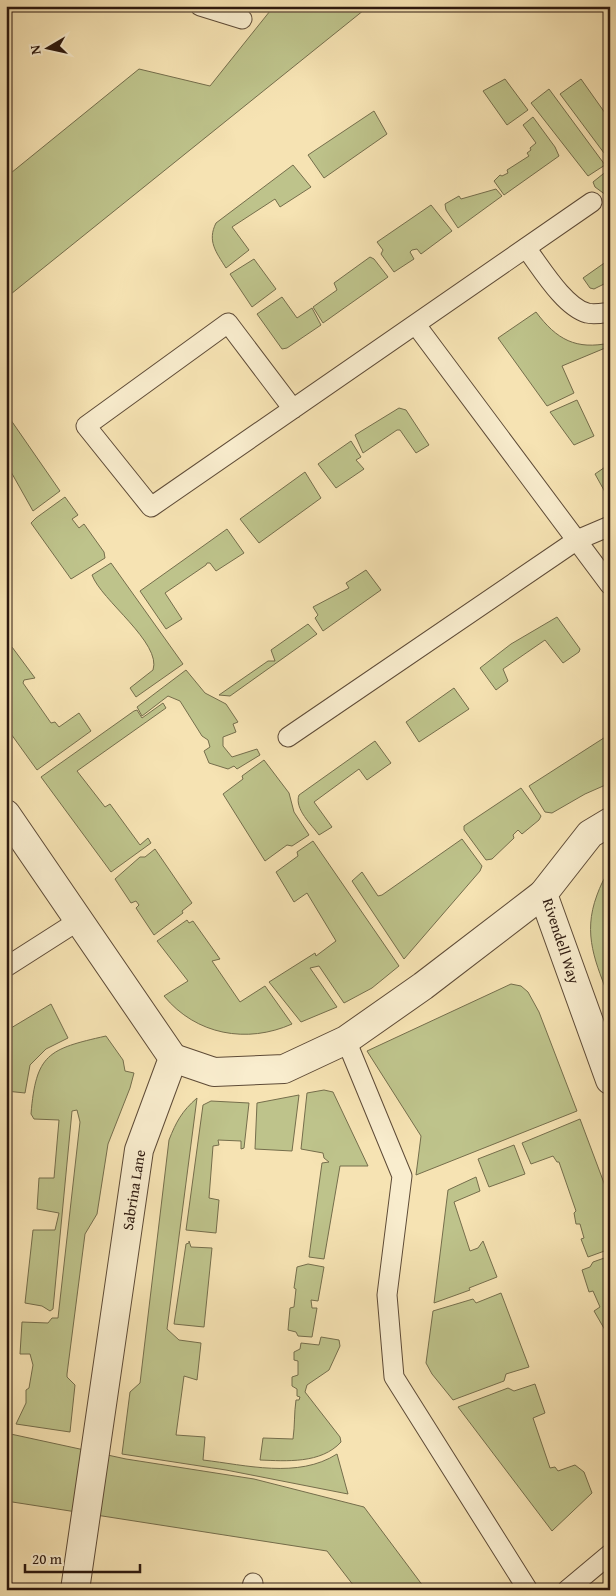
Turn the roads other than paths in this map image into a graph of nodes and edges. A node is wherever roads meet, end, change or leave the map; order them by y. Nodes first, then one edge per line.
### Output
1 (200, 6) edge
2 (242, 19) dead end
3 (592, 202) dead end
4 (526, 248) junction
5 (610, 312) edge
6 (416, 325) junction
7 (293, 409) junction
8 (610, 526) edge
9 (577, 540) junction
10 (610, 585) edge
11 (288, 737) dead end
12 (6, 814) edge
13 (610, 822) edge
14 (543, 894) junction
15 (78, 921) junction
16 (6, 967) edge
17 (346, 1040) junction
18 (173, 1058) junction
19 (610, 1080) edge
20 (610, 1554) edge
21 (75, 1590) edge
22 (528, 1590) edge
23 (566, 1590) edge

1 - 2 lane
3 - 4 lane
4 - 5 lane
4 - 6 lane
6 - 7 lane
6 - 9 lane
7 - 7 lane
8 - 9 lane
9 - 10 lane
9 - 11 lane
12 - 15 street
13 - 14 street, Rivendell Way
14 - 17 street
14 - 19 street, Rivendell Way
15 - 16 lane
15 - 18 street
17 - 18 street
17 - 22 lane
18 - 21 street, Sabrina Lane
20 - 23 lane

